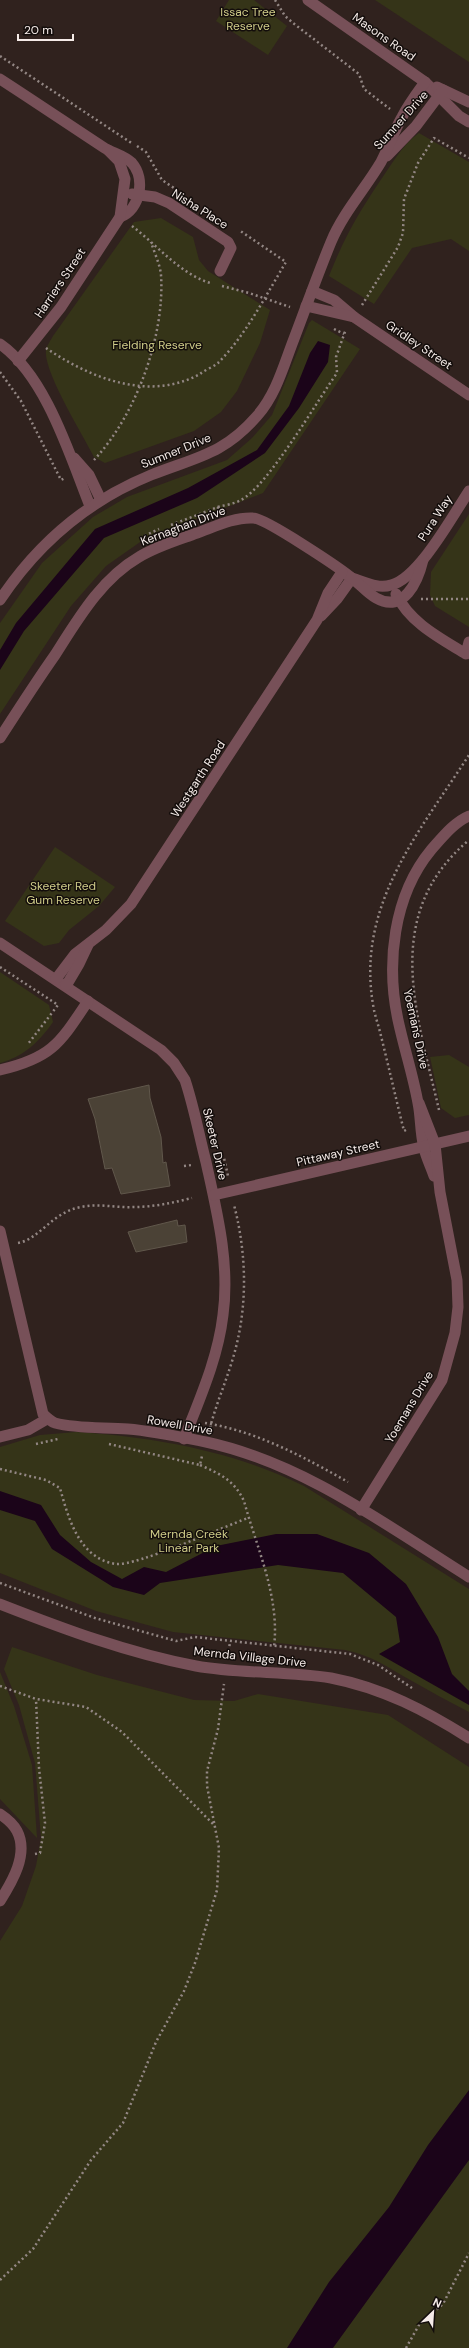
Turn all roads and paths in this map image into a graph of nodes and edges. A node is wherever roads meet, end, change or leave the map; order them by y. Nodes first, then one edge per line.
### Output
1 (275, 0) edge
2 (308, 0) edge
3 (0, 56) edge
4 (0, 79) edge
5 (425, 82) junction
6 (442, 93) junction
7 (469, 102) edge
8 (402, 117) junction
9 (469, 122) edge
10 (416, 126) junction
11 (434, 138) dead end
12 (108, 150) junction
13 (381, 161) junction
14 (175, 188) dead end
15 (125, 193) junction
16 (139, 195) junction
17 (120, 218) junction
18 (234, 227) dead end
19 (151, 242) dead end
20 (220, 271) dead end
21 (312, 291) junction
22 (306, 306) junction
23 (354, 317) junction
24 (36, 340) junction
25 (0, 344) edge
26 (18, 361) junction
27 (0, 372) edge
28 (141, 387) junction
29 (469, 395) edge
30 (81, 471) junction
31 (469, 491) edge
32 (101, 500) junction
33 (90, 506) junction
34 (423, 560) junction
35 (342, 572) junction
36 (352, 578) junction
37 (392, 585) junction
38 (409, 593) junction
39 (469, 599) edge
40 (0, 600) edge
41 (399, 600) junction
42 (316, 620) junction
43 (469, 642) edge
44 (0, 738) edge
45 (469, 755) edge
46 (469, 816) edge
47 (469, 840) edge
48 (0, 943) edge
49 (89, 943) junction
50 (0, 967) edge
51 (56, 979) junction
52 (66, 986) junction
53 (88, 1001) junction
54 (23, 1048) dead end
55 (0, 1070) edge
56 (424, 1126) junction
57 (469, 1136) edge
58 (435, 1144) junction
59 (423, 1147) junction
60 (206, 1162) junction
61 (184, 1166) dead end
62 (231, 1191) junction
63 (440, 1192) junction
64 (214, 1195) junction
65 (192, 1198) dead end
66 (0, 1232) edge
67 (3, 1246) junction
68 (47, 1418) junction
69 (0, 1436) edge
70 (184, 1439) junction
71 (206, 1442) junction
72 (103, 1443) dead end
73 (200, 1465) junction
74 (0, 1469) edge
75 (361, 1510) junction
76 (248, 1518) junction
77 (469, 1577) edge
78 (0, 1583) edge
79 (0, 1604) edge
80 (274, 1647) junction
81 (0, 1686) edge
82 (414, 1690) dead end
83 (36, 1699) junction
84 (218, 1728) dead end
85 (469, 1738) edge
86 (0, 1814) edge
87 (215, 1826) junction
88 (21, 1855) junction
89 (0, 1901) edge
90 (469, 2253) edge
91 (0, 2280) edge
92 (406, 2348) edge

1 - 8 path
2 - 5 street, Masons Road
3 - 14 path
4 - 12 street, Harriers Street
5 - 6 street, Masons Road
5 - 8 street, Sumner Drive
6 - 7 street, Masons Road
6 - 9 street, Masons Road
6 - 10 street, Sumner Drive
8 - 13 street, Sumner Drive
10 - 11 path
10 - 13 street, Sumner Drive
12 - 15 street, Harriers Street
12 - 16 street, Harriers Street
13 - 21 street, Sumner Drive
15 - 16 street, Nisha Place
15 - 17 street, Harriers Street
16 - 17 street, Harriers Street
16 - 20 street, Nisha Place
17 - 24 street, Harriers Street
18 - 28 path
19 - 28 path
21 - 22 street, Sumner Drive
21 - 23 street, Gridley Street
22 - 23 street, Gridley Street
22 - 32 street, Sumner Drive
23 - 29 street, Gridley Street
24 - 26 street, Harriers Street
24 - 28 path
25 - 26 street
26 - 30 street
27 - 30 path
28 - 30 path
30 - 32 street
30 - 33 street
31 - 34 street, Pura Way
32 - 33 street, Sumner Drive
33 - 40 street, Sumner Drive
34 - 37 street, Pura Way
34 - 38 street, Pura Way
35 - 36 street, Kernaghan Drive
35 - 42 street, Westgarth Road
35 - 44 street, Kernaghan Drive
36 - 37 street, Kernaghan Drive
36 - 41 street, Kernaghan Drive
36 - 42 street, Westgarth Road
37 - 41 street
38 - 39 path
38 - 41 street, Pura Way
41 - 43 street
42 - 49 street, Westgarth Road
45 - 56 path
46 - 56 street, Yoemans Drive
47 - 56 path
48 - 51 street, Skeeter Drive
49 - 51 street, Westgarth Road
49 - 52 street, Westgarth Road
50 - 54 path
51 - 52 street, Skeeter Drive
52 - 53 street, Skeeter Drive
53 - 55 street
53 - 60 street, Skeeter Drive
56 - 58 street, Yoemans Drive
56 - 59 street, Yoemans Drive
57 - 58 street, Pittaway Street
58 - 59 street, Pittaway Street
58 - 63 street, Yoemans Drive
59 - 62 street, Pittaway Street
59 - 63 street, Yoemans Drive
60 - 61 path
60 - 62 path
60 - 64 street, Skeeter Drive
62 - 64 street, Pittaway Street
62 - 71 path
63 - 75 street, Yoemans Drive
64 - 70 street, Skeeter Drive
65 - 67 path
66 - 67 street
67 - 68 street
68 - 69 street
68 - 70 street, Rowell Drive
70 - 71 street, Rowell Drive
71 - 73 path
71 - 75 street, Rowell Drive
72 - 73 path
73 - 76 path
74 - 76 path
75 - 77 street, Rowell Drive
76 - 80 path
78 - 80 path
79 - 85 street, Mernda Village Drive
80 - 82 path
81 - 83 path
83 - 87 path
83 - 88 path
84 - 87 path
86 - 88 street
87 - 91 path
88 - 89 street
90 - 92 path

